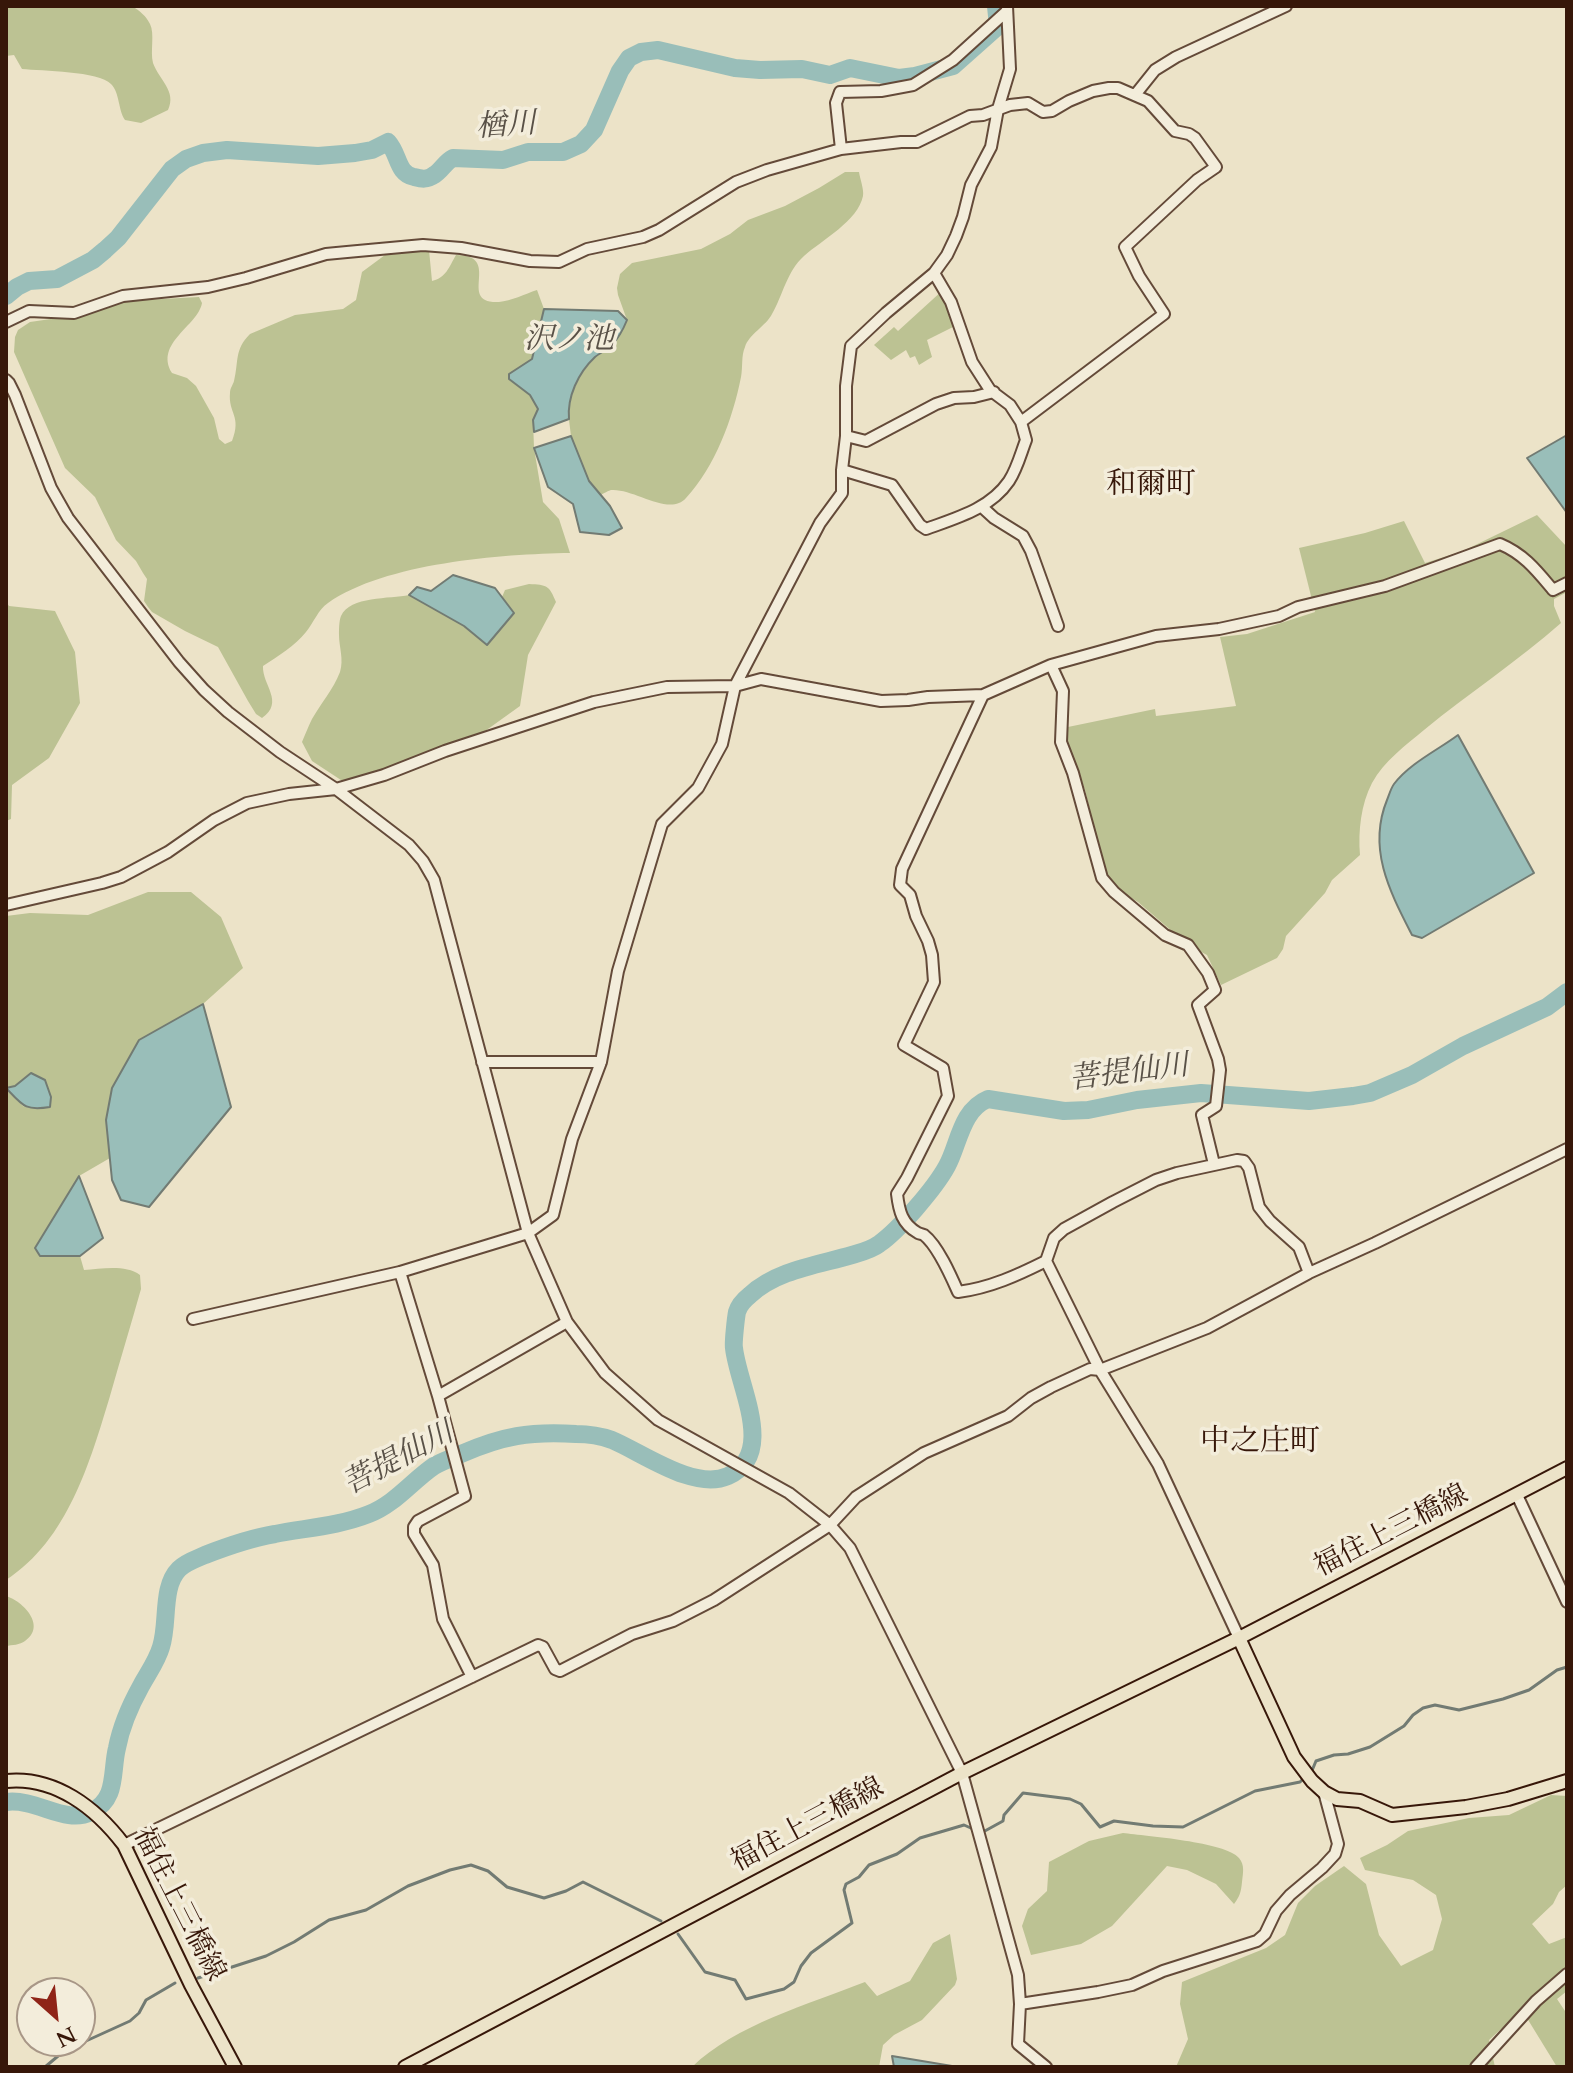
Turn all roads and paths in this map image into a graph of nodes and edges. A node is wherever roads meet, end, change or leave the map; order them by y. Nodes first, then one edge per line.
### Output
1 (1286, 6) edge
2 (1007, 8) edge
3 (1135, 95) junction
4 (998, 109) junction
5 (841, 149) junction
6 (934, 273) junction
7 (6, 322) edge
8 (6, 380) edge
9 (994, 392) junction
10 (1021, 422) junction
11 (846, 436) junction
12 (842, 470) junction
13 (982, 507) junction
14 (1567, 583) edge
15 (1058, 626) dead end
16 (1051, 665) junction
17 (735, 686) junction
18 (983, 695) junction
19 (336, 789) junction
20 (6, 905) edge
21 (482, 1062) junction
22 (601, 1062) junction
23 (1567, 1149) edge
24 (1214, 1164) junction
25 (528, 1233) junction
26 (1046, 1261) junction
27 (400, 1272) junction
28 (1309, 1273) junction
29 (193, 1319) dead end
30 (567, 1322) junction
31 (1100, 1370) junction
32 (438, 1396) junction
33 (1567, 1468) edge
34 (1517, 1495) junction
35 (830, 1525) junction
36 (1567, 1602) edge
37 (1239, 1638) junction
38 (472, 1677) junction
39 (962, 1773) junction
40 (6, 1781) edge
41 (1567, 1781) edge
42 (1324, 1792) junction
43 (124, 1845) junction
44 (1567, 1974) edge
45 (1020, 2004) junction
46 (235, 2067) edge
47 (405, 2067) edge
48 (1046, 2067) edge
49 (1476, 2067) edge

1 - 3 street
2 - 4 street
2 - 5 street
3 - 4 street
3 - 10 street
4 - 5 street
4 - 6 street
5 - 7 street
6 - 9 street
6 - 11 street
8 - 19 street
9 - 10 street
9 - 11 street
10 - 13 street
11 - 12 street
12 - 13 street
12 - 17 street
13 - 15 street
14 - 16 street
16 - 18 street
16 - 24 street
17 - 18 street
17 - 19 street
17 - 22 street
18 - 26 street
19 - 20 street
19 - 21 street
21 - 22 street
21 - 25 street
22 - 25 street
23 - 28 street
24 - 26 street
24 - 28 street
25 - 27 street
25 - 30 street
26 - 31 street
27 - 29 street
27 - 32 street
28 - 31 street
30 - 32 street
30 - 35 street
31 - 35 street
31 - 37 street
32 - 38 street
33 - 34 main road, 福住上三橋線
34 - 36 street
34 - 37 main road, 福住上三橋線
35 - 38 street
35 - 39 street
37 - 39 main road, 福住上三橋線
37 - 42 main road
38 - 43 street
39 - 45 street
39 - 47 main road, 福住上三橋線
40 - 43 main road, 福住上三橋線
41 - 42 main road
42 - 45 street
43 - 46 main road, 福住上三橋線
44 - 49 street
45 - 48 street

